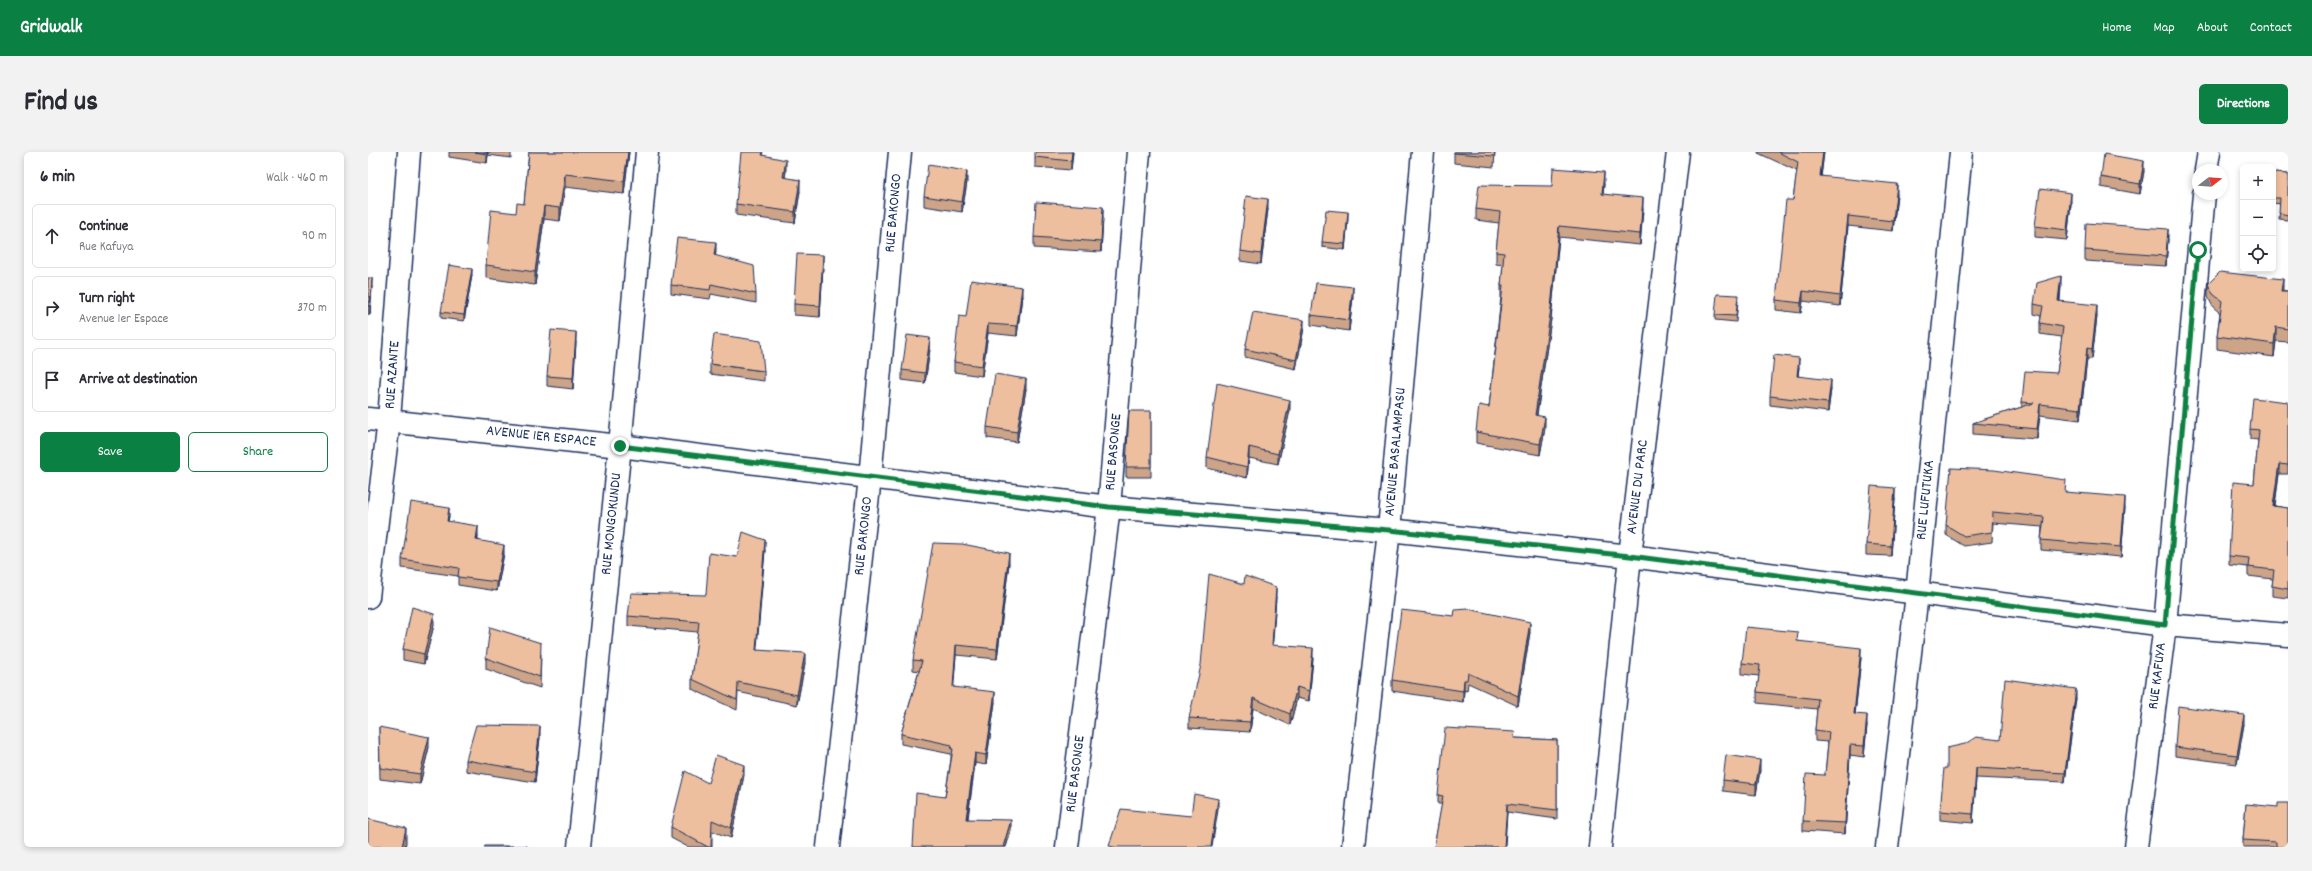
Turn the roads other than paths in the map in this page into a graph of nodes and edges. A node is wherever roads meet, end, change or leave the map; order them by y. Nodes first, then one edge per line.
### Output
1 (409, 152) edge
2 (647, 152) edge
3 (900, 152) edge
4 (1139, 152) edge
5 (1423, 152) edge
6 (1678, 152) edge
7 (1961, 152) edge
8 (2208, 152) edge
9 (2207, 164) edge
10 (2203, 200) edge
11 (368, 419) edge
12 (389, 420) junction
13 (620, 446) junction
14 (870, 478) junction
15 (1109, 507) junction
16 (1389, 530) junction
17 (1630, 556) junction
18 (1917, 594) junction
19 (368, 597) edge
20 (2165, 625) junction
21 (2288, 635) edge
22 (579, 847) edge
23 (828, 847) edge
24 (1067, 847) edge
25 (1353, 847) edge
26 (1600, 847) edge
27 (1887, 847) edge
28 (2136, 847) edge

1 - 12 street, RUE AZANTE
2 - 13 street, RUE MONGOKUNDU
3 - 14 street, RUE BAKONGO
4 - 15 street, RUE BASONGE
5 - 16 street, AVENUE BASALAMPASU
6 - 17 street, AVENUE DU PARC
7 - 18 street, RUE LUFUTUKA
8 - 9 street
10 - 20 street, RUE KAFUYA
11 - 12 street, AVENUE 1ER ESPACE
12 - 13 street, AVENUE 1ER ESPACE
12 - 19 street, RUE AZANTE
13 - 14 street, AVENUE 1ER ESPACE
13 - 22 street, RUE MONGOKUNDU
14 - 15 street, AVENUE 1ER ESPACE
14 - 23 street, RUE BAKONGO
15 - 16 street, AVENUE 1ER ESPACE
15 - 24 street, RUE BASONGE
16 - 17 street, AVENUE 1ER ESPACE
16 - 25 street, AVENUE BASALAMPASU
17 - 18 street, AVENUE 1ER ESPACE
17 - 26 street, AVENUE DU PARC
18 - 20 street, AVENUE 1ER ESPACE
18 - 27 street, RUE LUFUTUKA
20 - 21 street, AVENUE 1ER ESPACE
20 - 28 street, RUE KAFUYA

